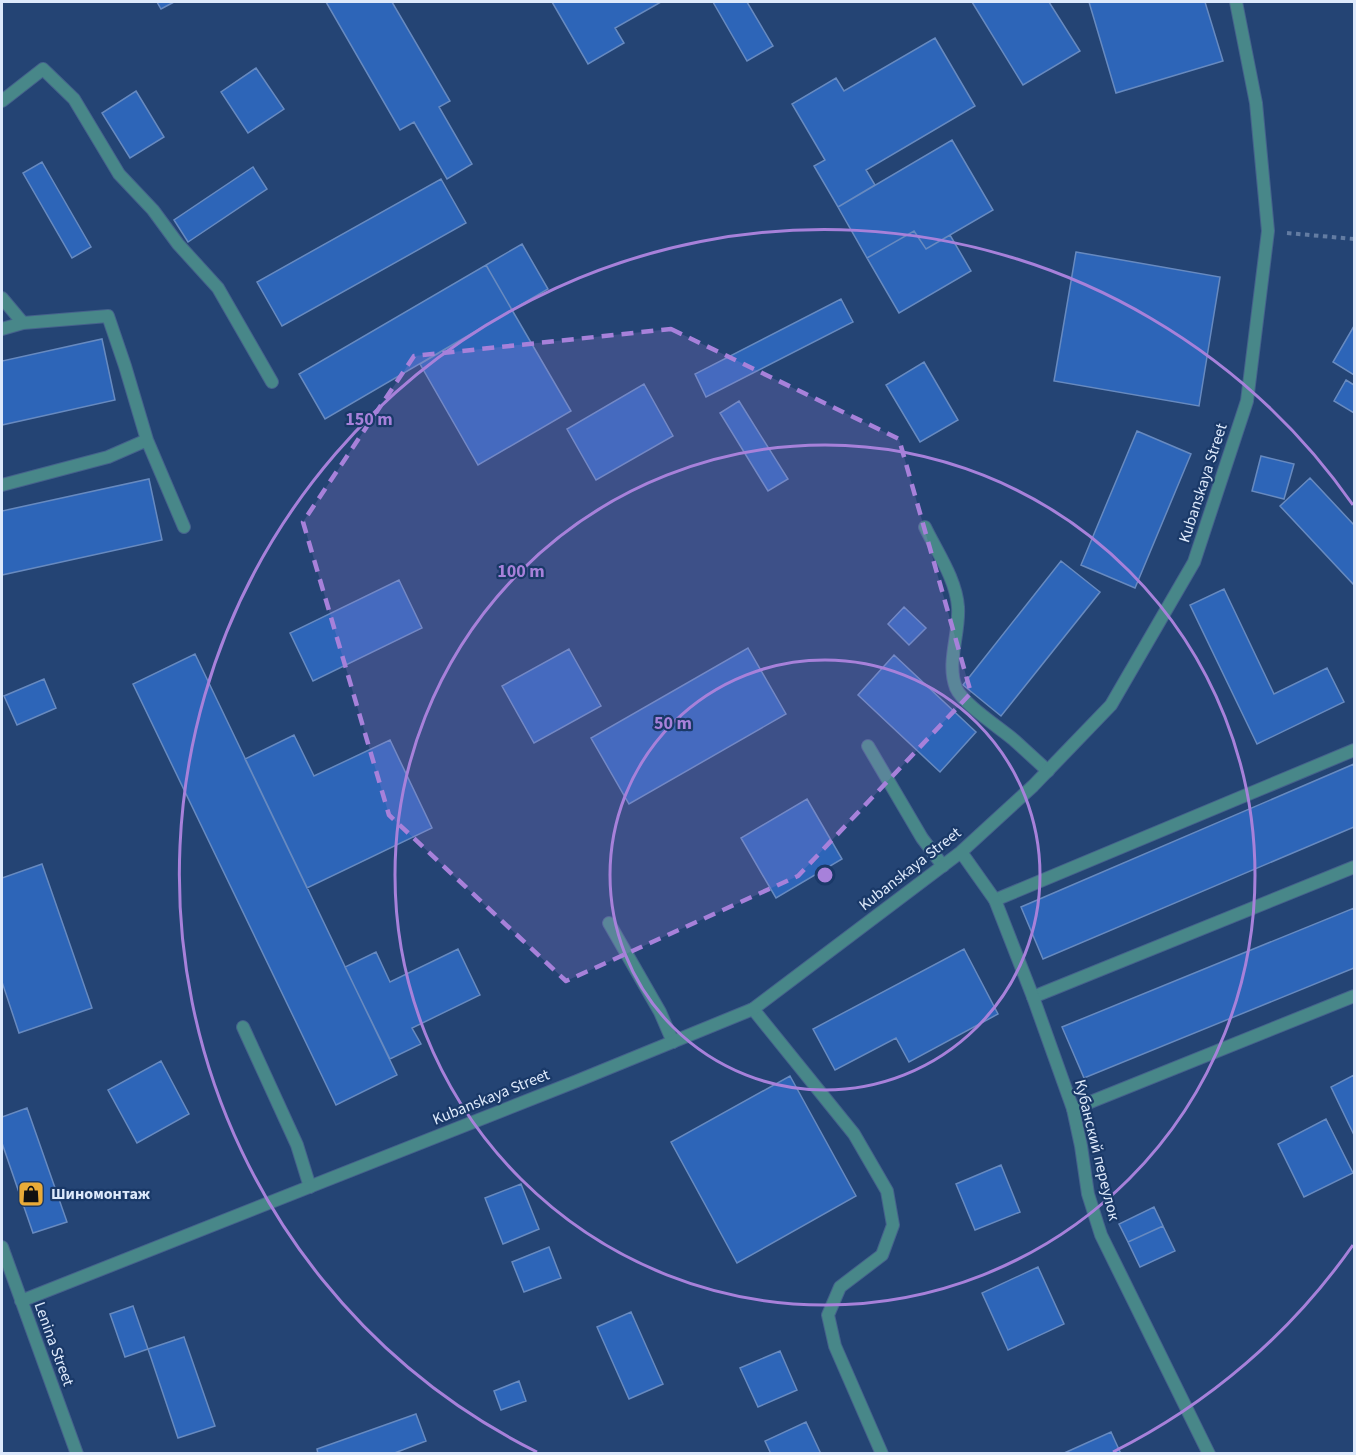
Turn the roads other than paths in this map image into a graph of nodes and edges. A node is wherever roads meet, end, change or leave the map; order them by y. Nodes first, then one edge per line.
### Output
1 (1236, 2) edge
2 (2, 101) edge
3 (2, 298) edge
4 (22, 323) junction
5 (2, 329) edge
6 (272, 382) dead end
7 (147, 440) junction
8 (2, 485) edge
9 (184, 527) dead end
10 (925, 527) dead end
11 (868, 746) dead end
12 (1354, 750) edge
13 (1048, 771) junction
14 (961, 852) junction
15 (943, 866) junction
16 (1354, 867) edge
17 (995, 900) junction
18 (609, 923) dead end
19 (1354, 996) edge
20 (1033, 997) junction
21 (753, 1009) junction
22 (243, 1027) dead end
23 (673, 1042) junction
24 (1072, 1109) junction
25 (310, 1187) junction
26 (2, 1247) edge
27 (21, 1301) junction
28 (77, 1454) edge
29 (882, 1454) edge
30 (1209, 1454) edge

1 - 13 street, Kubanskaya Street
2 - 6 street
3 - 4 street
4 - 5 street
4 - 7 street
7 - 8 street
7 - 9 street
10 - 13 street
11 - 15 street
12 - 17 street
13 - 14 street, Kubanskaya Street
14 - 15 street, Kubanskaya Street
14 - 17 street, Кубанский переулок
15 - 21 street, Kubanskaya Street
16 - 20 street
17 - 20 street, Кубанский переулок
18 - 23 street
19 - 24 street
20 - 24 street, Кубанский переулок
21 - 23 street, Kubanskaya Street
21 - 29 street
22 - 25 street
23 - 25 street, Kubanskaya Street
24 - 30 street, Кубанский переулок
25 - 27 street, Kubanskaya Street
26 - 27 street, Lenina Street
27 - 28 street, Lenina Street

